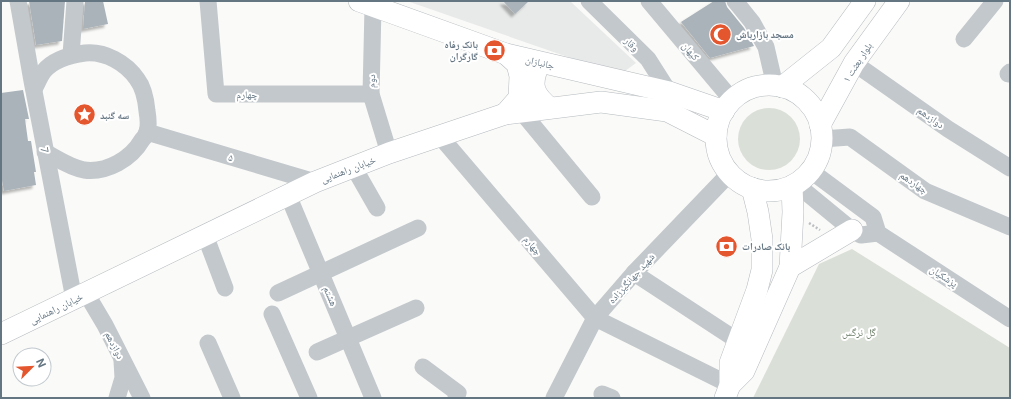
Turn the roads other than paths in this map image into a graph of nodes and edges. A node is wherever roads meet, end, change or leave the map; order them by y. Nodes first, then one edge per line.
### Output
1 (18, 1) edge
2 (75, 1) edge
3 (208, 1) edge
4 (589, 1) edge
5 (649, 1) edge
6 (736, 1) edge
7 (865, 1) edge
8 (899, 1) edge
9 (995, 1) edge
10 (366, 4) edge
11 (964, 39) dead end
12 (506, 54) junction
13 (71, 55) junction
14 (854, 62) junction
15 (544, 63) junction
16 (778, 86) junction
17 (34, 89) junction
18 (669, 92) junction
19 (371, 94) junction
20 (728, 106) junction
21 (550, 108) junction
22 (513, 113) junction
23 (147, 132) junction
24 (821, 132) junction
25 (439, 135) junction
26 (716, 136) junction
27 (45, 152) junction
28 (389, 153) junction
29 (354, 166) junction
30 (1010, 168) edge
31 (730, 174) junction
32 (800, 180) junction
33 (315, 182) junction
34 (752, 188) junction
35 (288, 195) junction
36 (592, 197) dead end
37 (377, 208) dead end
38 (1010, 227) edge
39 (418, 228) dead end
40 (852, 230) junction
41 (878, 233) junction
42 (206, 235) junction
43 (790, 267) junction
44 (321, 272) junction
45 (634, 273) junction
46 (225, 288) dead end
47 (278, 293) dead end
48 (80, 296) junction
49 (416, 308) dead end
50 (272, 314) dead end
51 (595, 318) junction
52 (1010, 319) edge
53 (1, 334) edge
54 (348, 337) junction
55 (738, 341) junction
56 (208, 343) dead end
57 (316, 352) dead end
58 (122, 359) junction
59 (423, 367) dead end
60 (728, 391) edge
61 (117, 398) edge
62 (142, 398) edge
63 (232, 398) edge
64 (309, 398) edge
65 (373, 398) edge
66 (456, 398) edge
67 (554, 398) edge

1 - 17 street, 7
2 - 13 street
3 - 19 street, چهارم
4 - 18 street, وقار
5 - 20 street, کیهان
6 - 16 street
7 - 16 main road
8 - 14 main road, بلوار بعثت ۱
9 - 11 street
10 - 12 main road, جانبازان
10 - 19 street, دوم
12 - 15 main road, جانبازان
12 - 22 main road
13 - 17 street
13 - 23 street
14 - 24 main road, بلوار بعثت ۱
14 - 30 street, دوازدهم
15 - 18 main road, جانبازان
15 - 21 main road
16 - 20 main road
16 - 24 main road
17 - 27 street, 7
18 - 20 main road, جانبازان
19 - 28 street, دوم
20 - 26 main road
21 - 22 main road, خیابان راهنمایی
21 - 26 main road, خیابان راهنمایی
22 - 25 main road, خیابان راهنمایی
22 - 36 street
23 - 27 street
23 - 33 street, ۵
24 - 32 main road
24 - 38 street, چهاردهم
25 - 28 main road, خیابان راهنمایی
25 - 51 street, چهارم
26 - 31 main road
27 - 48 street, 7
28 - 29 main road, خیابان راهنمایی
29 - 33 main road, خیابان راهنمایی
29 - 37 street
31 - 34 main road
31 - 45 street, شهید جهانگیرزاده
32 - 34 main road
32 - 40 street
32 - 41 street
32 - 43 main road
33 - 35 main road, خیابان راهنمایی
34 - 55 main road
35 - 42 main road, خیابان راهنمایی
35 - 44 street, هشتم
39 - 44 street
40 - 41 street
40 - 43 main road
41 - 52 street, پزشکیان
42 - 46 street
42 - 48 main road, خیابان راهنمایی
43 - 60 main road
44 - 47 street
44 - 54 street, هشتم
45 - 51 street, شهید جهانگیرزاده
45 - 55 street
48 - 53 main road, خیابان راهنمایی
48 - 58 street, دوازدهم
49 - 54 street
50 - 64 street
51 - 60 street
51 - 67 street, شهید جهانگیرزاده
54 - 57 street
54 - 65 street, هشتم
55 - 60 main road
56 - 63 street
58 - 61 street
58 - 62 street, دوازدهم
59 - 66 street

